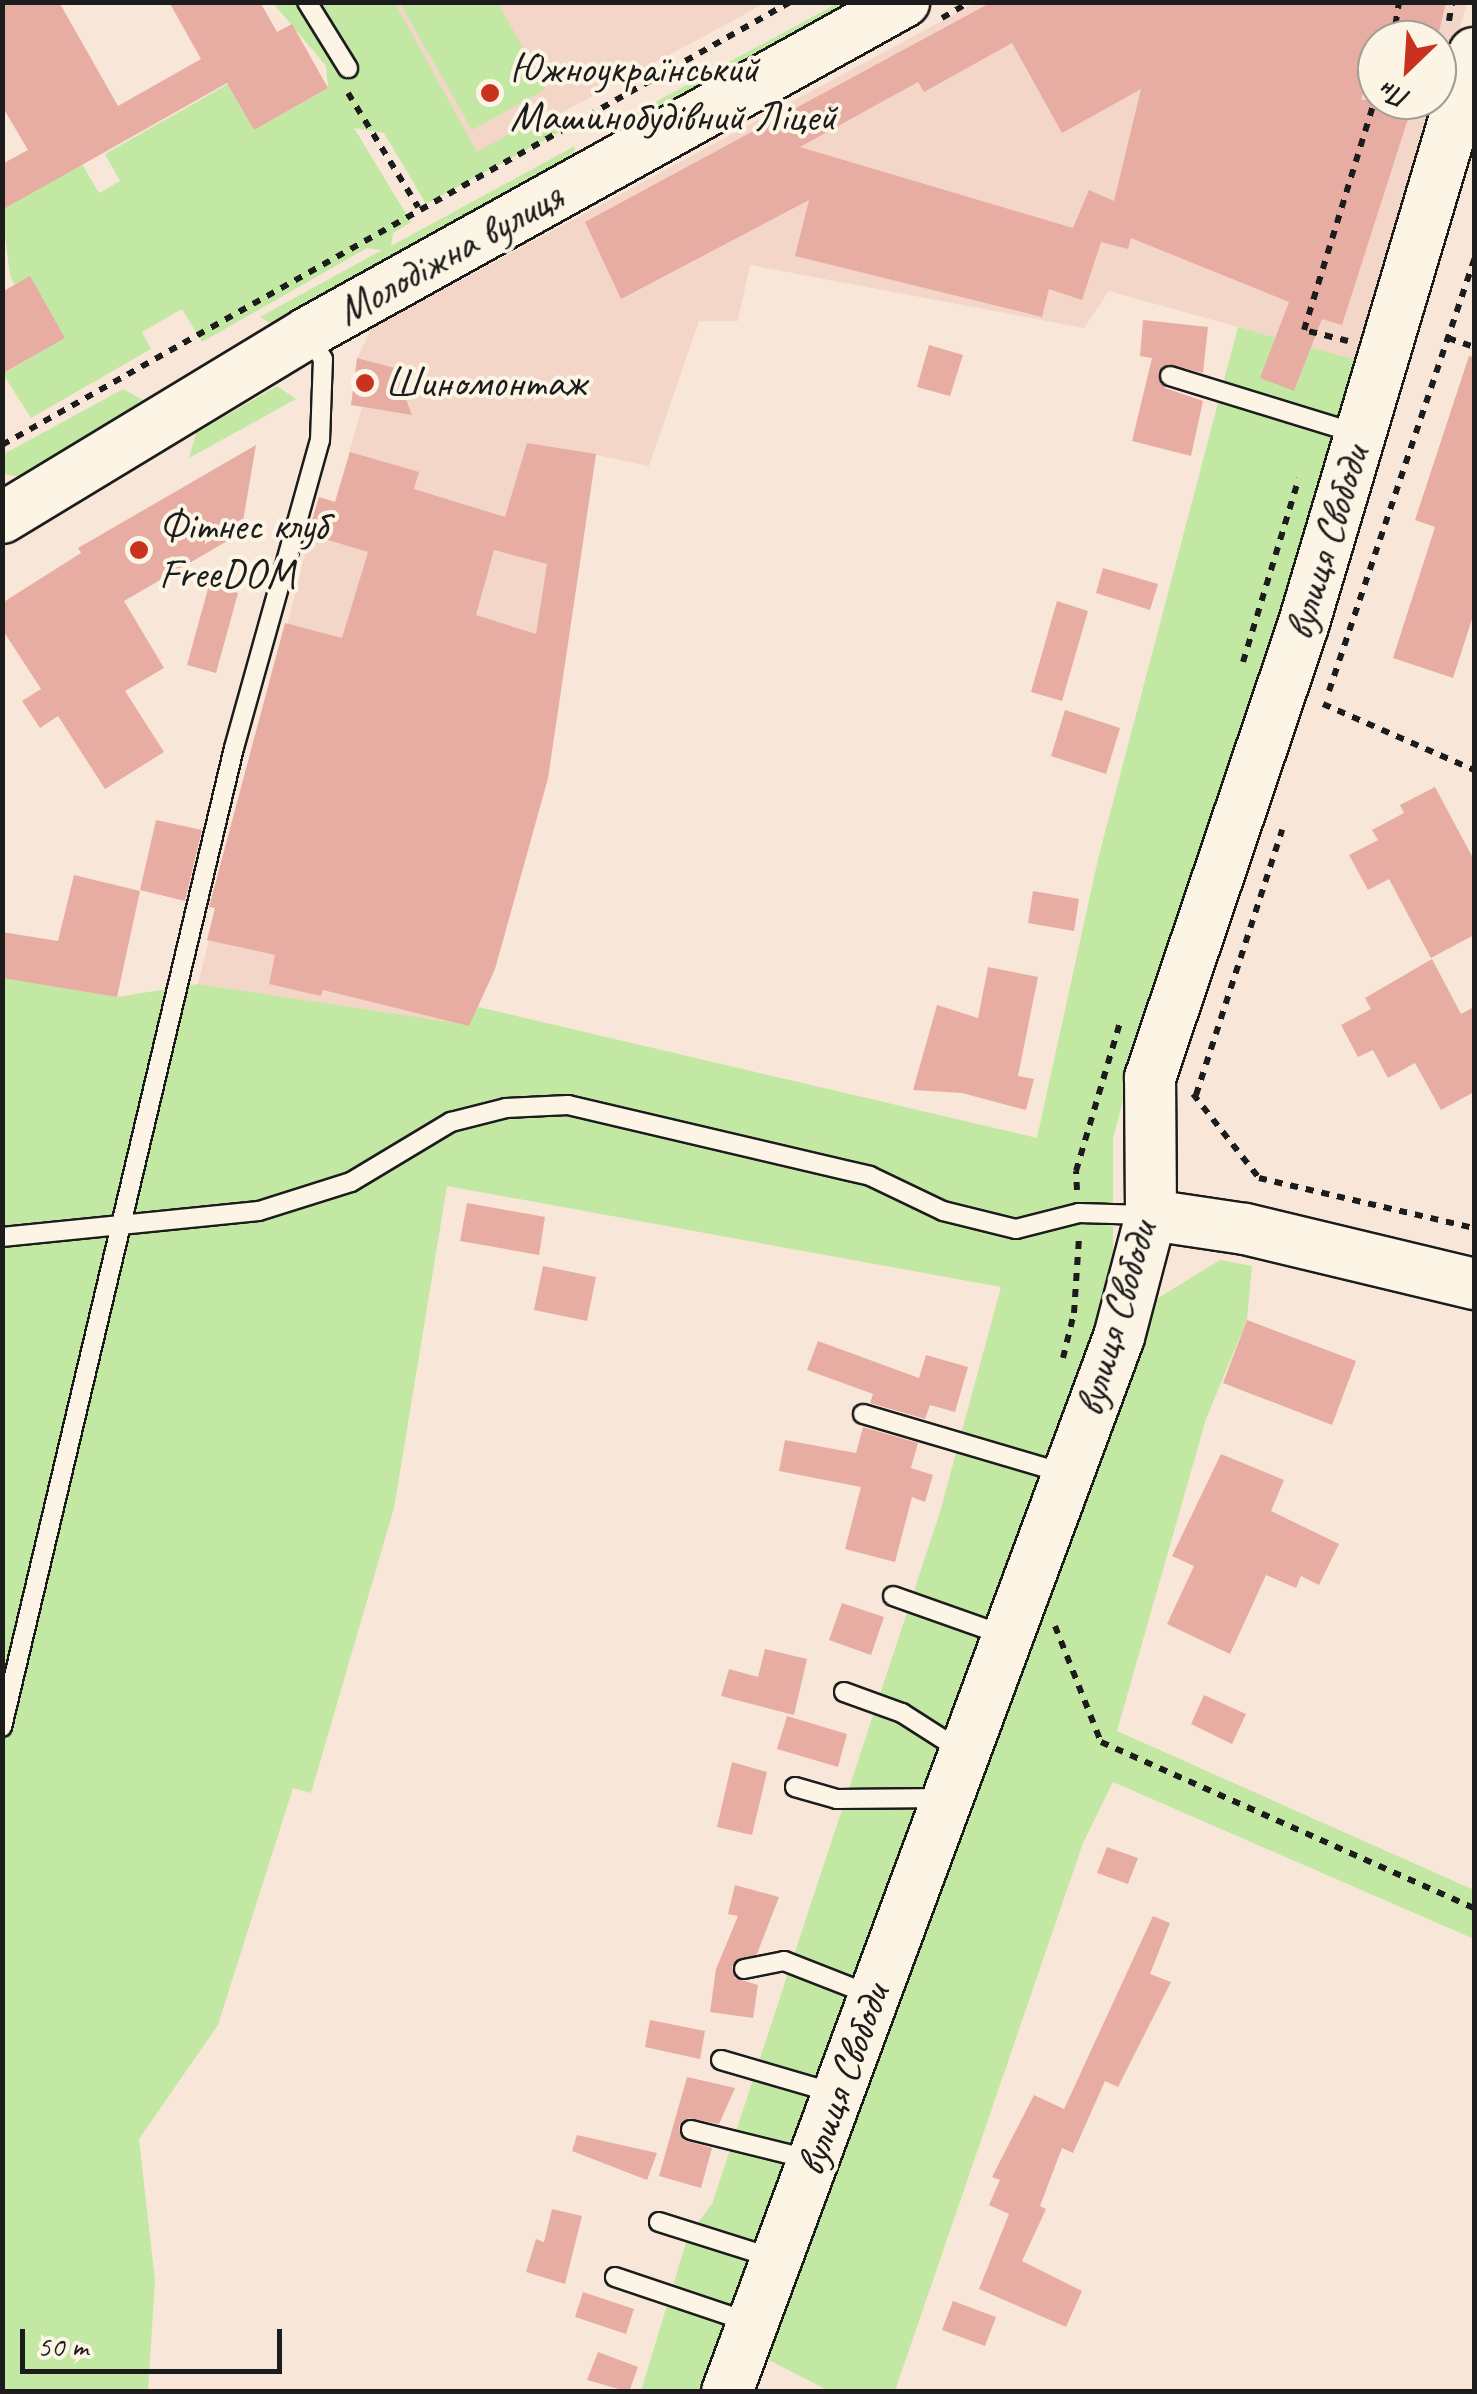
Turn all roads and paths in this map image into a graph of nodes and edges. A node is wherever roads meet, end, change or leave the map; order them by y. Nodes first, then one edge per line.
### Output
1 (307, 2) edge
2 (790, 2) edge
3 (904, 2) edge
4 (1474, 53) edge
5 (348, 68) dead end
6 (345, 88) dead end
7 (1369, 120) edge
8 (418, 208) junction
9 (1474, 259) edge
10 (1360, 326) dead end
11 (307, 333) junction
12 (1448, 338) junction
13 (1355, 342) junction
14 (1474, 346) edge
15 (1348, 358) dead end
16 (1170, 376) dead end
17 (1340, 428) junction
18 (2, 445) edge
19 (2, 518) edge
20 (1240, 672) dead end
21 (1324, 701) junction
22 (1318, 720) dead end
23 (1474, 770) edge
24 (1288, 814) dead end
25 (1126, 1008) dead end
26 (1128, 1070) junction
27 (1196, 1095) junction
28 (1079, 1213) junction
29 (1151, 1215) junction
30 (1474, 1228) edge
31 (120, 1230) junction
32 (2, 1238) edge
33 (1474, 1284) edge
34 (1060, 1372) dead end
35 (863, 1414) dead end
36 (1068, 1474) junction
37 (893, 1596) dead end
38 (1060, 1609) dead end
39 (1007, 1637) junction
40 (844, 1692) dead end
41 (2, 1727) edge
42 (964, 1752) junction
43 (795, 1788) dead end
44 (947, 1798) junction
45 (1474, 1908) edge
46 (744, 1969) dead end
47 (874, 1996) junction
48 (721, 2060) dead end
49 (837, 2095) junction
50 (691, 2130) dead end
51 (813, 2160) junction
52 (659, 2222) dead end
53 (776, 2260) junction
54 (615, 2277) dead end
55 (753, 2323) junction
56 (727, 2392) edge

1 - 5 lane
2 - 8 path
3 - 11 street, Молодіжна вулиця
4 - 17 street, вулиця Свободи
6 - 8 path
7 - 13 path
8 - 18 path
9 - 12 path
10 - 13 path
11 - 19 street, Молодіжна вулиця
11 - 31 lane
12 - 14 path
12 - 21 path
13 - 15 path
16 - 17 lane
17 - 20 path
17 - 26 street, вулиця Свободи
21 - 22 path
21 - 23 path
24 - 27 path
25 - 26 path
26 - 27 path
26 - 28 path
26 - 29 street, вулиця Свободи
27 - 30 path
28 - 29 lane
28 - 31 lane
28 - 34 path
29 - 33 street
29 - 36 street, вулиця Свободи
31 - 32 lane
31 - 41 lane
35 - 36 lane
36 - 39 street, вулиця Свободи
37 - 39 lane
38 - 45 path
39 - 42 street, вулиця Свободи
40 - 42 lane
42 - 44 street, вулиця Свободи
43 - 44 lane
44 - 47 street, вулиця Свободи
46 - 47 lane
47 - 49 street, вулиця Свободи
48 - 49 lane
49 - 51 street, вулиця Свободи
50 - 51 lane
51 - 53 street, вулиця Свободи
52 - 53 lane
53 - 55 street, вулиця Свободи
54 - 55 lane
55 - 56 street, вулиця Свободи

